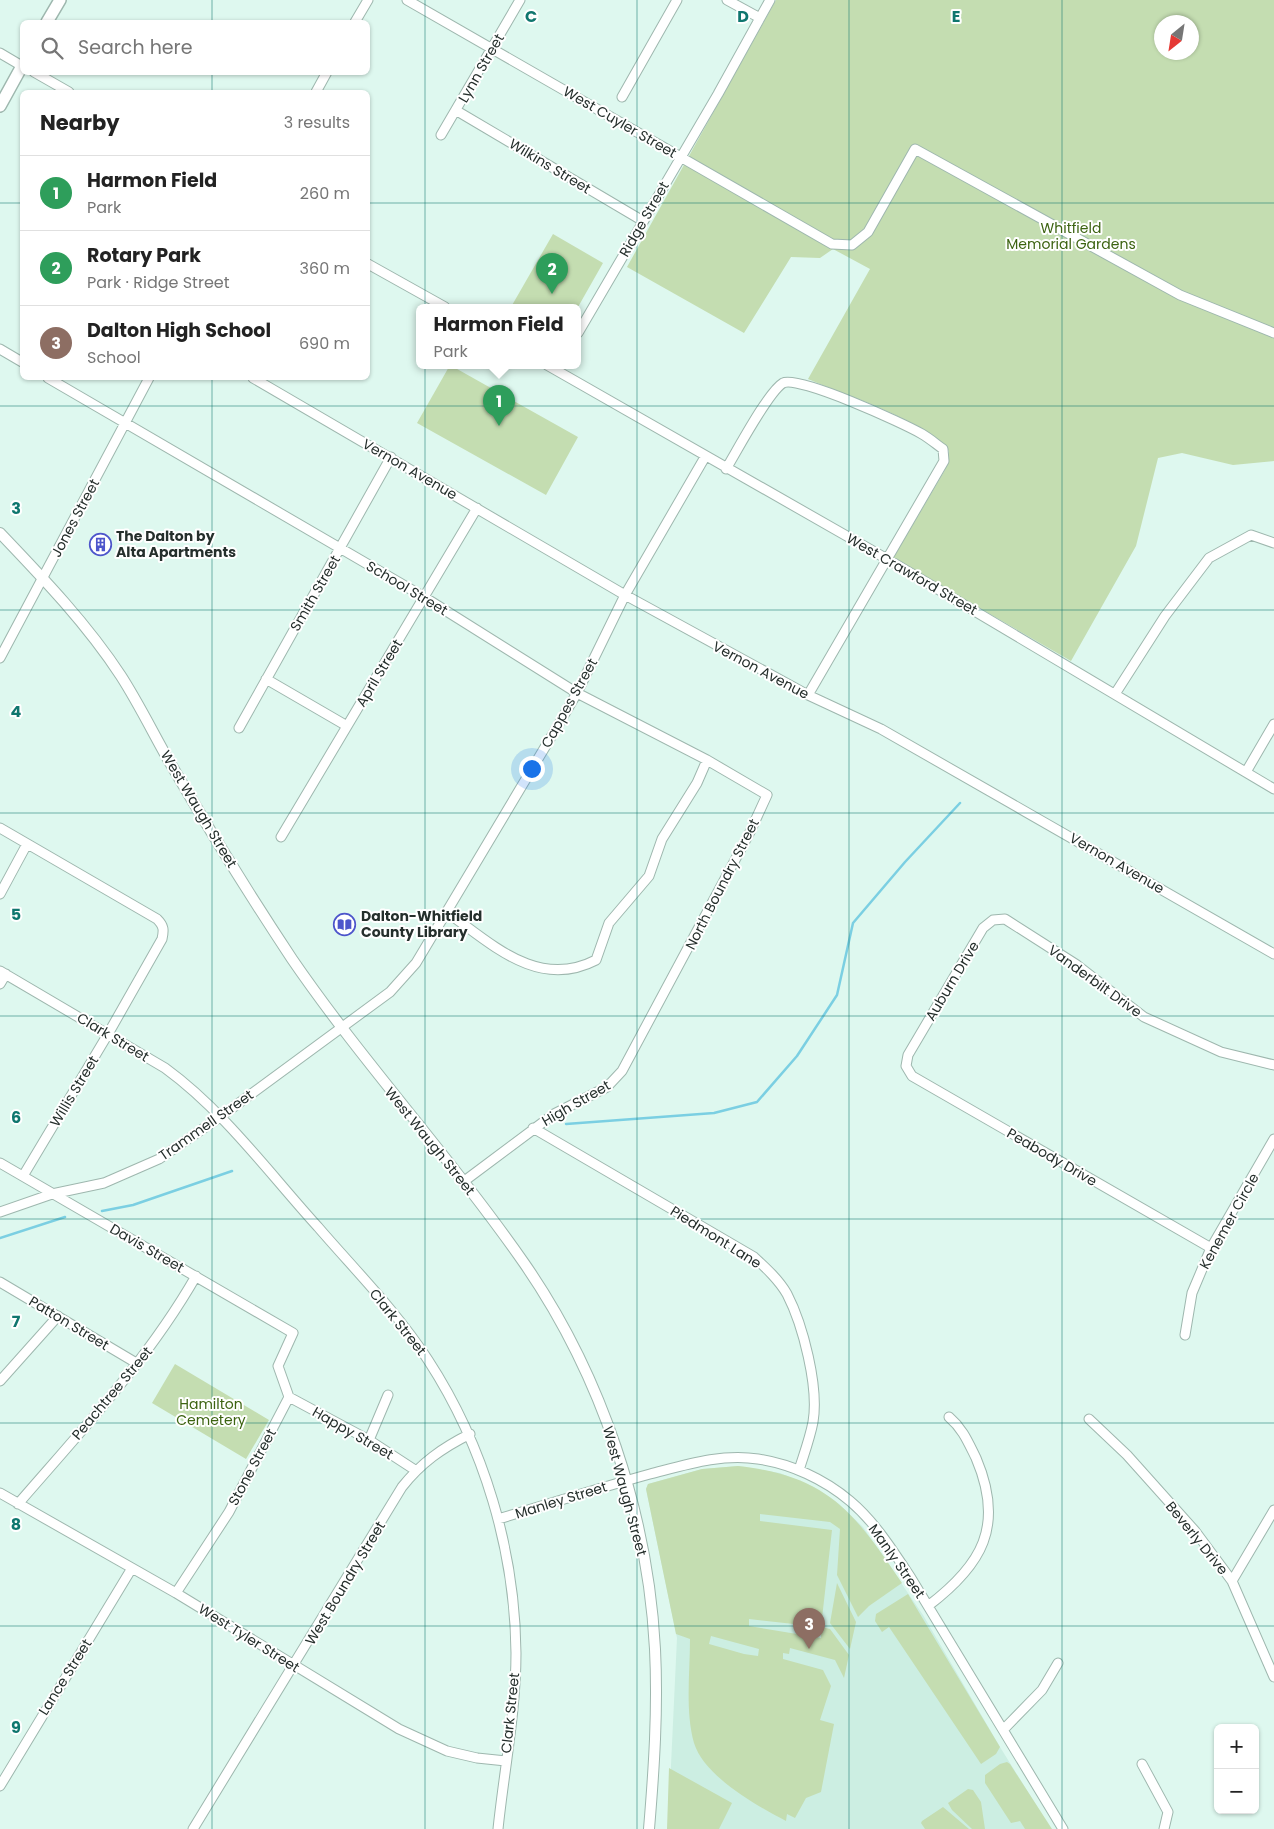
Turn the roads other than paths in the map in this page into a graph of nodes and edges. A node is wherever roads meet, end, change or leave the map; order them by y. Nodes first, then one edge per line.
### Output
1 (60, 0) edge
2 (368, 0) edge
3 (407, 0) edge
4 (520, 0) edge
5 (677, 0) edge
6 (727, 0) edge
7 (770, 0) edge
8 (760, 18) junction
9 (48, 20) edge
10 (356, 20) edge
11 (492, 49) junction
12 (0, 53) edge
13 (20, 65) edge
14 (20, 70) edge
15 (39, 75) edge
16 (325, 75) edge
17 (66, 90) edge
18 (317, 90) edge
19 (622, 97) dead end
20 (0, 106) edge
21 (457, 111) junction
22 (441, 135) dead end
23 (680, 157) junction
24 (643, 221) junction
25 (370, 265) edge
26 (440, 304) edge
27 (581, 328) edge
28 (1274, 333) edge
29 (0, 349) edge
30 (20, 361) edge
31 (561, 369) edge
32 (51, 380) edge
33 (148, 380) edge
34 (256, 380) edge
35 (124, 422) junction
36 (705, 457) junction
37 (391, 458) junction
38 (726, 469) junction
39 (477, 508) junction
40 (0, 534) edge
41 (1274, 543) edge
42 (340, 549) junction
43 (887, 559) junction
44 (42, 578) junction
45 (625, 595) junction
46 (424, 597) junction
47 (0, 658) edge
48 (266, 679) junction
49 (577, 693) junction
50 (1115, 694) junction
51 (808, 695) junction
52 (1274, 724) edge
53 (348, 726) junction
54 (239, 728) dead end
55 (706, 760) junction
56 (1246, 772) junction
57 (1274, 789) edge
58 (767, 795) joint
59 (0, 828) edge
60 (281, 837) dead end
61 (27, 844) junction
62 (0, 894) edge
63 (448, 913) junction
64 (1005, 919) joint
65 (1274, 954) edge
66 (3, 973) edge
67 (676, 973) joint
68 (0, 984) edge
69 (390, 992) joint
70 (341, 1028) junction
71 (108, 1034) junction
72 (908, 1055) joint
73 (1274, 1065) edge
74 (220, 1117) junction
75 (532, 1128) junction
76 (1274, 1139) edge
77 (0, 1163) edge
78 (22, 1176) junction
79 (463, 1182) junction
80 (52, 1194) junction
81 (0, 1212) edge
82 (1211, 1248) junction
83 (196, 1276) junction
84 (0, 1282) edge
85 (58, 1316) junction
86 (1185, 1335) dead end
87 (138, 1364) junction
88 (0, 1381) edge
89 (388, 1394) dead end
90 (289, 1397) junction
91 (949, 1417) dead end
92 (1089, 1419) dead end
93 (470, 1434) junction
94 (369, 1440) junction
95 (415, 1470) junction
96 (799, 1470) junction
97 (625, 1481) junction
98 (0, 1493) edge
99 (18, 1504) junction
100 (1274, 1510) edge
101 (498, 1519) junction
102 (132, 1568) junction
103 (1232, 1581) junction
104 (176, 1593) junction
105 (928, 1606) junction
106 (1058, 1663) dead end
107 (294, 1666) junction
108 (1274, 1677) edge
109 (1003, 1730) junction
110 (506, 1761) junction
111 (1142, 1764) dead end
112 (0, 1786) edge
113 (194, 1829) edge
114 (498, 1829) edge
115 (649, 1829) edge
116 (1063, 1829) edge
117 (1164, 1829) edge

1 - 9 main road
2 - 10 street
3 - 11 street, West Cuyler Street
4 - 11 street, Lynn Street
5 - 19 street
6 - 8 street
7 - 8 street, Ridge Street
8 - 23 street, Ridge Street
11 - 21 street, Lynn Street
11 - 23 street, West Cuyler Street
12 - 13 street
14 - 20 main road
15 - 17 street
16 - 18 street
21 - 22 street, Lynn Street
21 - 24 street, Wilkins Street
23 - 24 street, Ridge Street
23 - 28 street, West Cuyler Street
24 - 27 street, Ridge Street
25 - 26 street
29 - 30 street
31 - 36 street, West Crawford Street
32 - 35 street, School Street
33 - 35 street, Jones Street
34 - 37 street, Vernon Avenue
35 - 42 street, School Street
35 - 44 street, Jones Street
36 - 38 street, West Crawford Street
36 - 45 street, Cappes Street
37 - 39 street, Vernon Avenue
37 - 42 street, Smith Street
38 - 43 street, West Crawford Street
38 - 43 street
39 - 45 street, Vernon Avenue
39 - 46 street, April Street
40 - 44 street, West Waugh Street
41 - 50 street
42 - 46 street, School Street
42 - 48 street, Smith Street
43 - 50 street, West Crawford Street
43 - 51 street
44 - 47 street, Jones Street
44 - 70 street, West Waugh Street
45 - 49 street, Cappes Street
45 - 51 street, Vernon Avenue
46 - 49 street, School Street
46 - 53 street, April Street
48 - 53 street
48 - 54 street, Smith Street
49 - 55 street, School Street
49 - 63 street, Cappes Street
50 - 56 street, West Crawford Street
51 - 65 street, Vernon Avenue
52 - 56 street
53 - 60 street, April Street
55 - 58 street, School Street
55 - 63 street
56 - 57 street, West Crawford Street
58 - 67 street, North Boundry Street
59 - 61 street
61 - 62 street
61 - 71 street, Willis Street
63 - 69 street, Cappes Street
64 - 72 street, Auburn Drive
64 - 73 street, Vanderbilt Drive
66 - 68 street
66 - 71 street, Clark Street
67 - 75 street, High Street
69 - 70 street, Trammell Street
70 - 74 street, Trammell Street
70 - 79 street, West Waugh Street
71 - 74 street, Clark Street
71 - 78 street, Willis Street
72 - 82 street, Peabody Drive
74 - 80 street, Trammell Street
74 - 93 street, Clark Street
75 - 79 street, High Street
75 - 96 street, Piedmont Lane
76 - 82 street, Kenemer Circle
77 - 78 street, Davis Street
78 - 80 street, Davis Street
79 - 97 street, West Waugh Street
80 - 81 street, Trammell Street
80 - 83 street, Davis Street
82 - 86 street, Kenemer Circle
83 - 87 street, Peachtree Street
83 - 90 street, Davis Street
84 - 85 street, Patton Street
85 - 87 street, Patton Street
85 - 88 street
87 - 99 street, Peachtree Street
89 - 94 street
90 - 94 street, Happy Street
90 - 104 street, Stone Street
91 - 105 street
92 - 103 street, Beverly Drive
93 - 95 street, West Boundry Street
93 - 101 street, Clark Street
94 - 95 street, Happy Street
95 - 107 street, West Boundry Street
96 - 97 street, Manly Street
96 - 105 street, Manly Street
97 - 101 street, Manley Street
97 - 115 street, West Waugh Street
98 - 99 street, West Tyler Street
99 - 102 street, West Tyler Street
100 - 103 street
101 - 110 street, Clark Street
102 - 104 street, West Tyler Street
102 - 112 street, Lance Street
103 - 108 street, Beverly Drive
104 - 107 street, West Tyler Street
105 - 109 street, Manly Street
106 - 109 street
107 - 110 street, West Tyler Street
107 - 113 street, West Boundry Street
109 - 116 street, Manly Street
110 - 114 street, Clark Street
111 - 117 street

